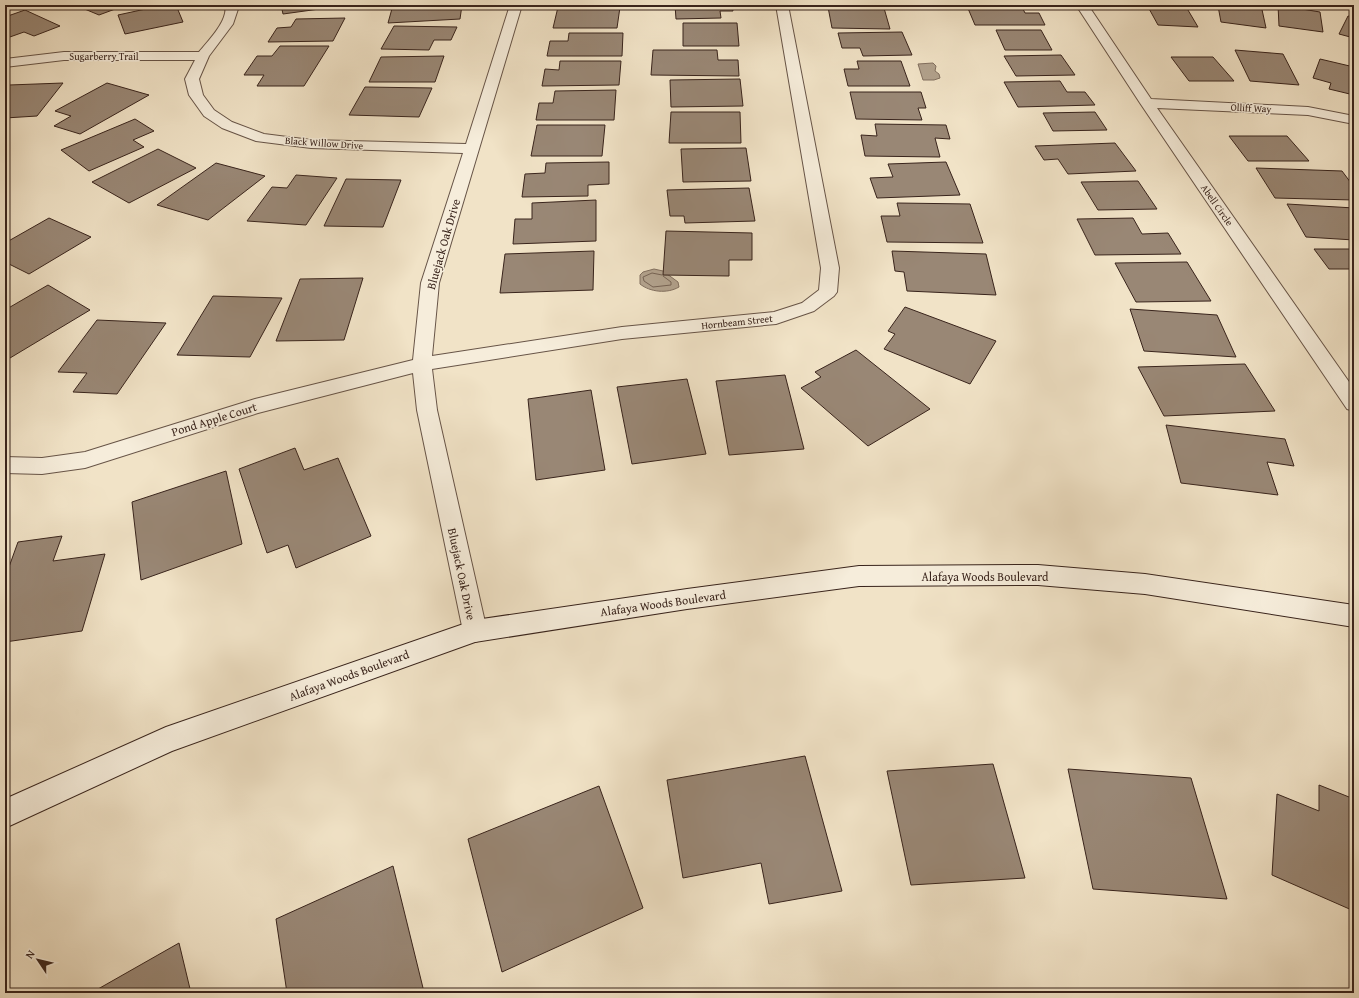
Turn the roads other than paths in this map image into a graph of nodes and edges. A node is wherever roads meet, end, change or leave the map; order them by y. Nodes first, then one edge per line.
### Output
1 (231, 5) edge
2 (516, 5) edge
3 (782, 5) edge
4 (1082, 5) edge
5 (203, 56) junction
6 (5, 63) edge
7 (1147, 103) junction
8 (1354, 120) edge
9 (472, 148) junction
10 (422, 364) junction
11 (1354, 404) edge
12 (5, 465) edge
13 (1354, 616) edge
14 (475, 630) junction
15 (5, 814) edge

1 - 5 street, Black Willow Drive
2 - 9 street, Bluejack Oak Drive
3 - 10 street, Hornbeam Street
4 - 7 street, Abell Circle
5 - 6 street, Sugarberry Trail
5 - 9 street, Black Willow Drive
7 - 8 street, Olliff Way
7 - 11 street, Abell Circle
9 - 10 street, Bluejack Oak Drive
10 - 12 street, Pond Apple Court
10 - 14 street, Bluejack Oak Drive
13 - 14 street, Alafaya Woods Boulevard
14 - 15 street, Alafaya Woods Boulevard

